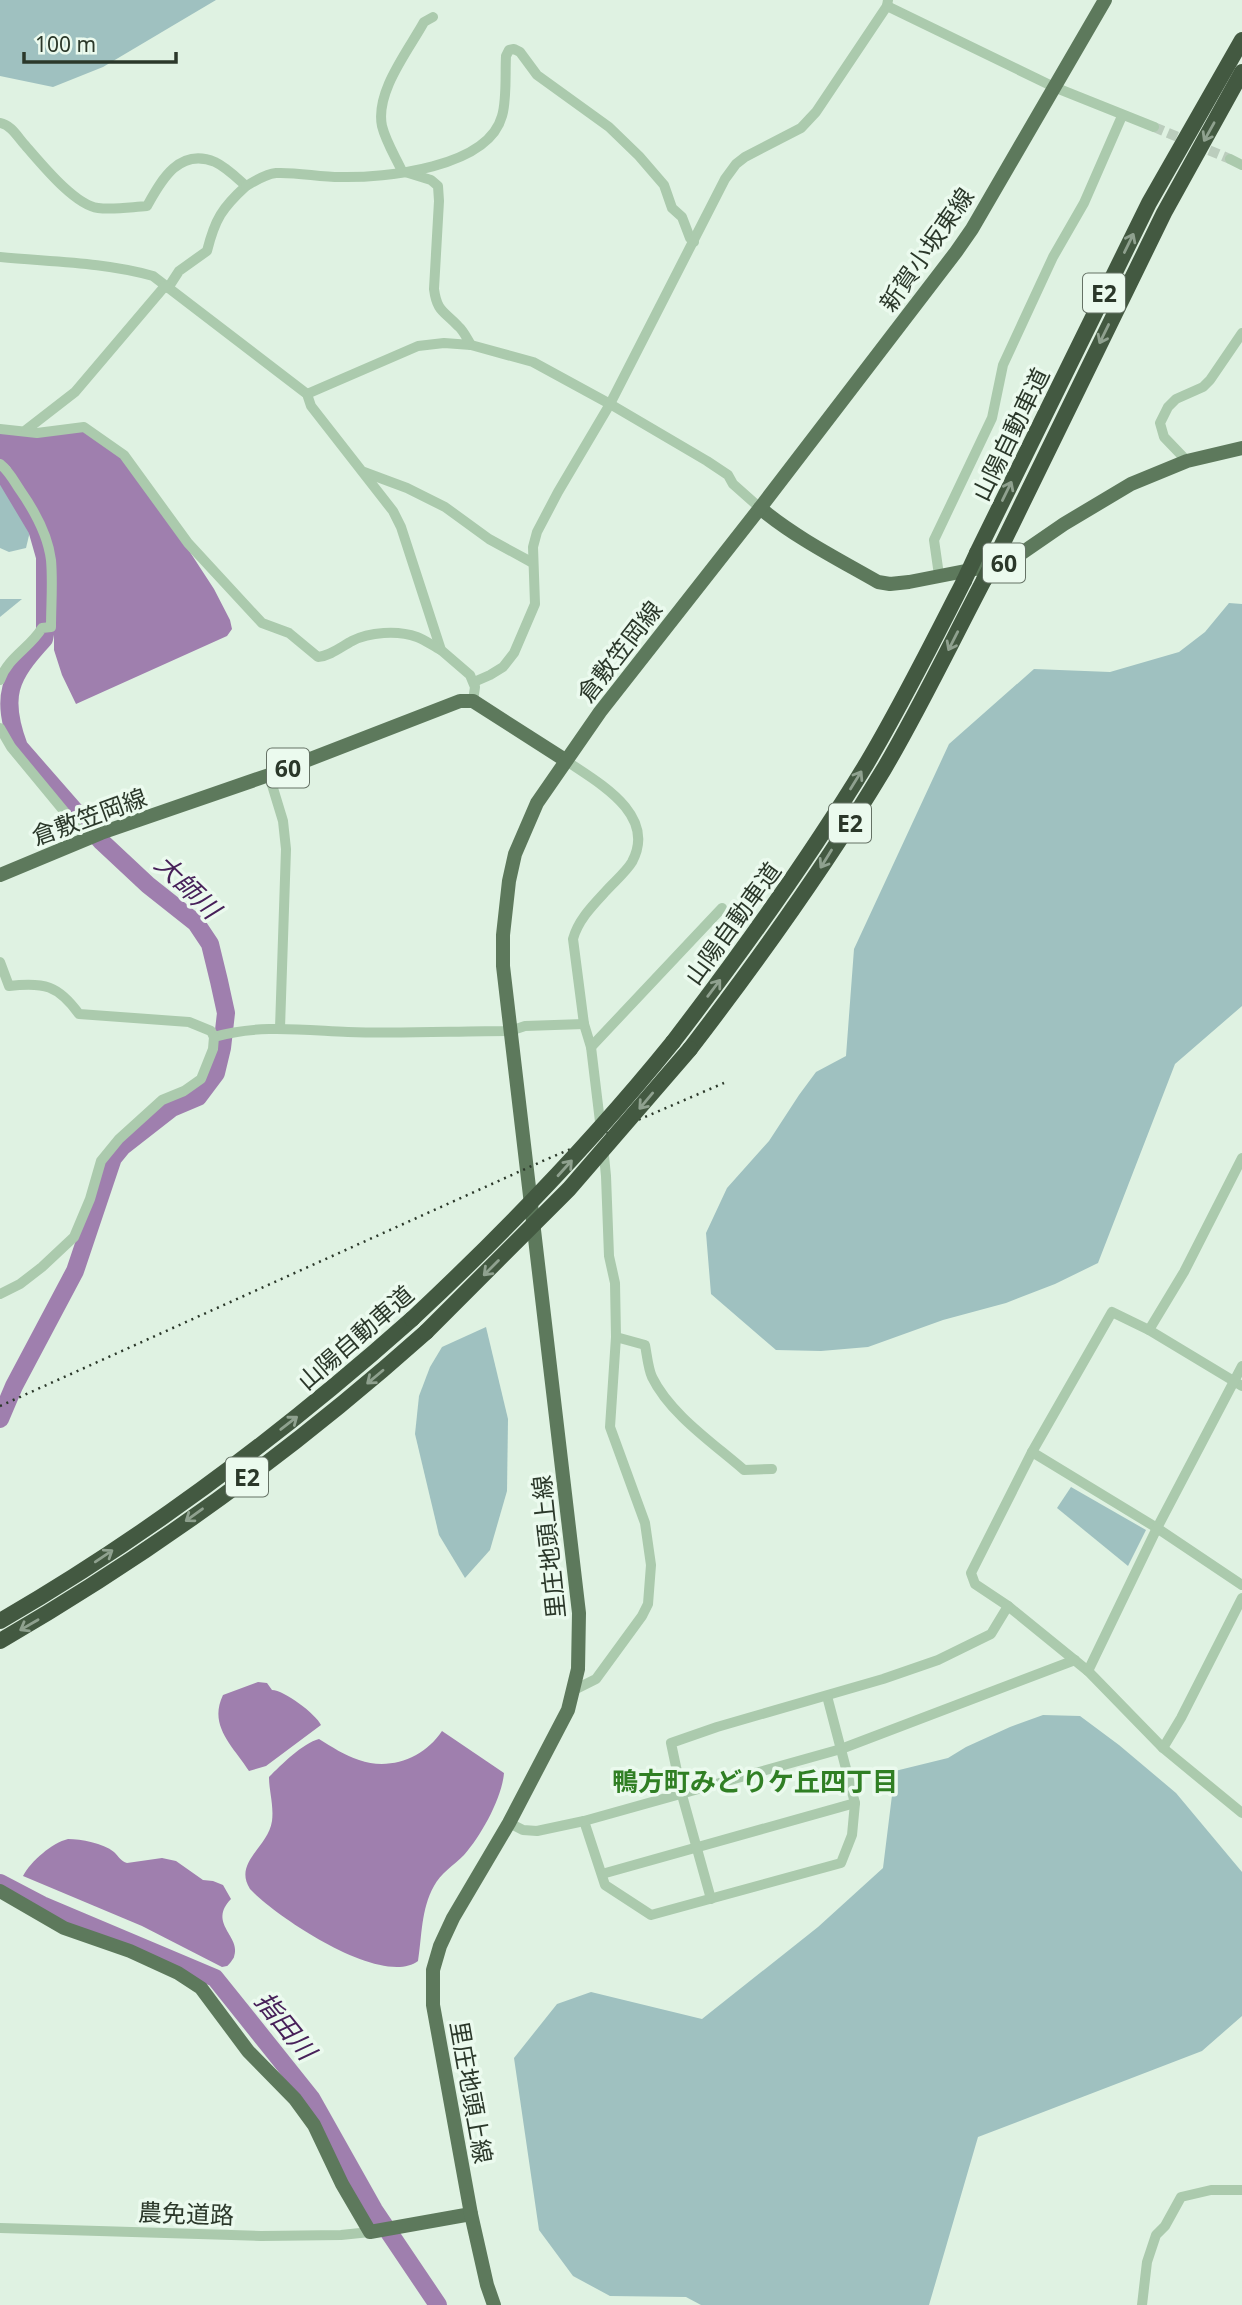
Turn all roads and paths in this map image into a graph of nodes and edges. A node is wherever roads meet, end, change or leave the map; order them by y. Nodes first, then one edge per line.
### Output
1 (1105, 0) edge
2 (887, 3) edge
3 (433, 17) dead end
4 (1242, 40) edge
5 (1242, 72) edge
6 (1054, 88) junction
7 (1122, 116) junction
8 (0, 123) edge
9 (1154, 127) tunnel mouth
10 (402, 171) junction
11 (246, 186) junction
12 (694, 242) junction
13 (0, 257) edge
14 (166, 287) junction
15 (1242, 333) edge
16 (471, 345) junction
17 (307, 394) junction
18 (610, 404) junction
19 (0, 429) edge
20 (26, 430) junction
21 (1242, 448) edge
22 (1187, 461) junction
23 (0, 464) edge
24 (361, 470) junction
25 (760, 508) junction
26 (533, 563) junction
27 (939, 575) junction
28 (441, 650) junction
29 (0, 680) edge
30 (474, 682) junction
31 (473, 701) junction
32 (0, 728) edge
33 (565, 760) junction
34 (269, 775) junction
35 (93, 837) junction
36 (0, 875) edge
37 (722, 908) dead end
38 (0, 961) edge
39 (584, 1024) junction
40 (280, 1028) junction
41 (510, 1031) junction
42 (219, 1035) junction
43 (591, 1046) junction
44 (1242, 1158) edge
45 (0, 1294) edge
46 (1149, 1330) junction
47 (616, 1337) junction
48 (1242, 1366) edge
49 (1238, 1384) edge
50 (1032, 1452) junction
51 (772, 1469) dead end
52 (1157, 1528) junction
53 (1242, 1585) edge
54 (1242, 1598) edge
55 (1008, 1606) junction
56 (0, 1621) edge
57 (0, 1641) edge
58 (1075, 1660) junction
59 (1088, 1671) junction
60 (574, 1690) junction
61 (827, 1696) junction
62 (1163, 1748) junction
63 (841, 1749) junction
64 (682, 1795) junction
65 (855, 1803) junction
66 (1241, 1810) edge
67 (584, 1821) junction
68 (509, 1823) junction
69 (697, 1848) junction
70 (601, 1874) junction
71 (0, 1891) edge
72 (711, 1899) junction
73 (1242, 2190) edge
74 (471, 2214) junction
75 (0, 2228) edge
76 (375, 2231) junction
77 (494, 2305) edge
78 (1142, 2305) edge

1 - 6 main road, 新賀小坂東線
2 - 6 street
2 - 12 street
3 - 10 street
56 -> 4 highway, 山陽自動車道 / E2, bridge
5 -> 57 highway, 山陽自動車道 / E2, bridge
6 - 7 street
6 - 25 main road, 新賀小坂東線
7 - 9 street
7 - 27 street
8 - 11 street
10 - 11 street
10 - 12 street
10 - 16 street
11 - 14 street
12 - 18 street
13 - 14 street
14 - 17 street
14 - 20 street
15 - 22 street
16 - 17 street
16 - 18 street
17 - 24 street
18 - 25 street
18 - 26 street
19 - 20 street
20 - 28 street
21 - 22 main road, 60
22 - 27 main road, 60
23 - 29 street
24 - 26 street
24 - 28 street
25 - 27 main road, 60
25 - 33 main road, 倉敷笠岡線
26 - 30 street
28 - 30 street
30 - 31 street
31 - 33 main road
31 - 34 main road, 倉敷笠岡線 / 60
32 - 35 street
33 - 39 street
33 - 41 main road, 里庄地頭上線
34 - 35 main road, 倉敷笠岡線 / 60
34 - 40 street
35 - 36 main road, 倉敷笠岡線 / 60
37 - 43 street
38 - 42 street
39 - 41 street
39 - 43 street
40 - 41 street
40 - 42 street
41 - 60 main road, 里庄地頭上線
42 - 45 street
43 - 47 street
44 - 46 street
46 - 49 street
46 - 50 street
47 - 51 street
47 - 60 street
48 - 49 street
49 - 52 street
50 - 52 street
50 - 55 street
52 - 53 street
52 - 59 street
54 - 62 street
55 - 58 street
55 - 61 street
58 - 59 street
58 - 63 street
59 - 62 street
60 - 68 main road, 里庄地頭上線
61 - 63 street
61 - 64 street
62 - 66 street
63 - 64 street
63 - 65 street
64 - 67 street
64 - 69 street
65 - 69 street
65 - 72 street
67 - 68 street
67 - 70 street
68 - 74 main road, 里庄地頭上線
69 - 70 street
69 - 72 street
70 - 72 street
71 - 76 main road
73 - 78 street
74 - 76 main road
74 - 77 main road, 里庄地頭上線
75 - 76 street, 農免道路

